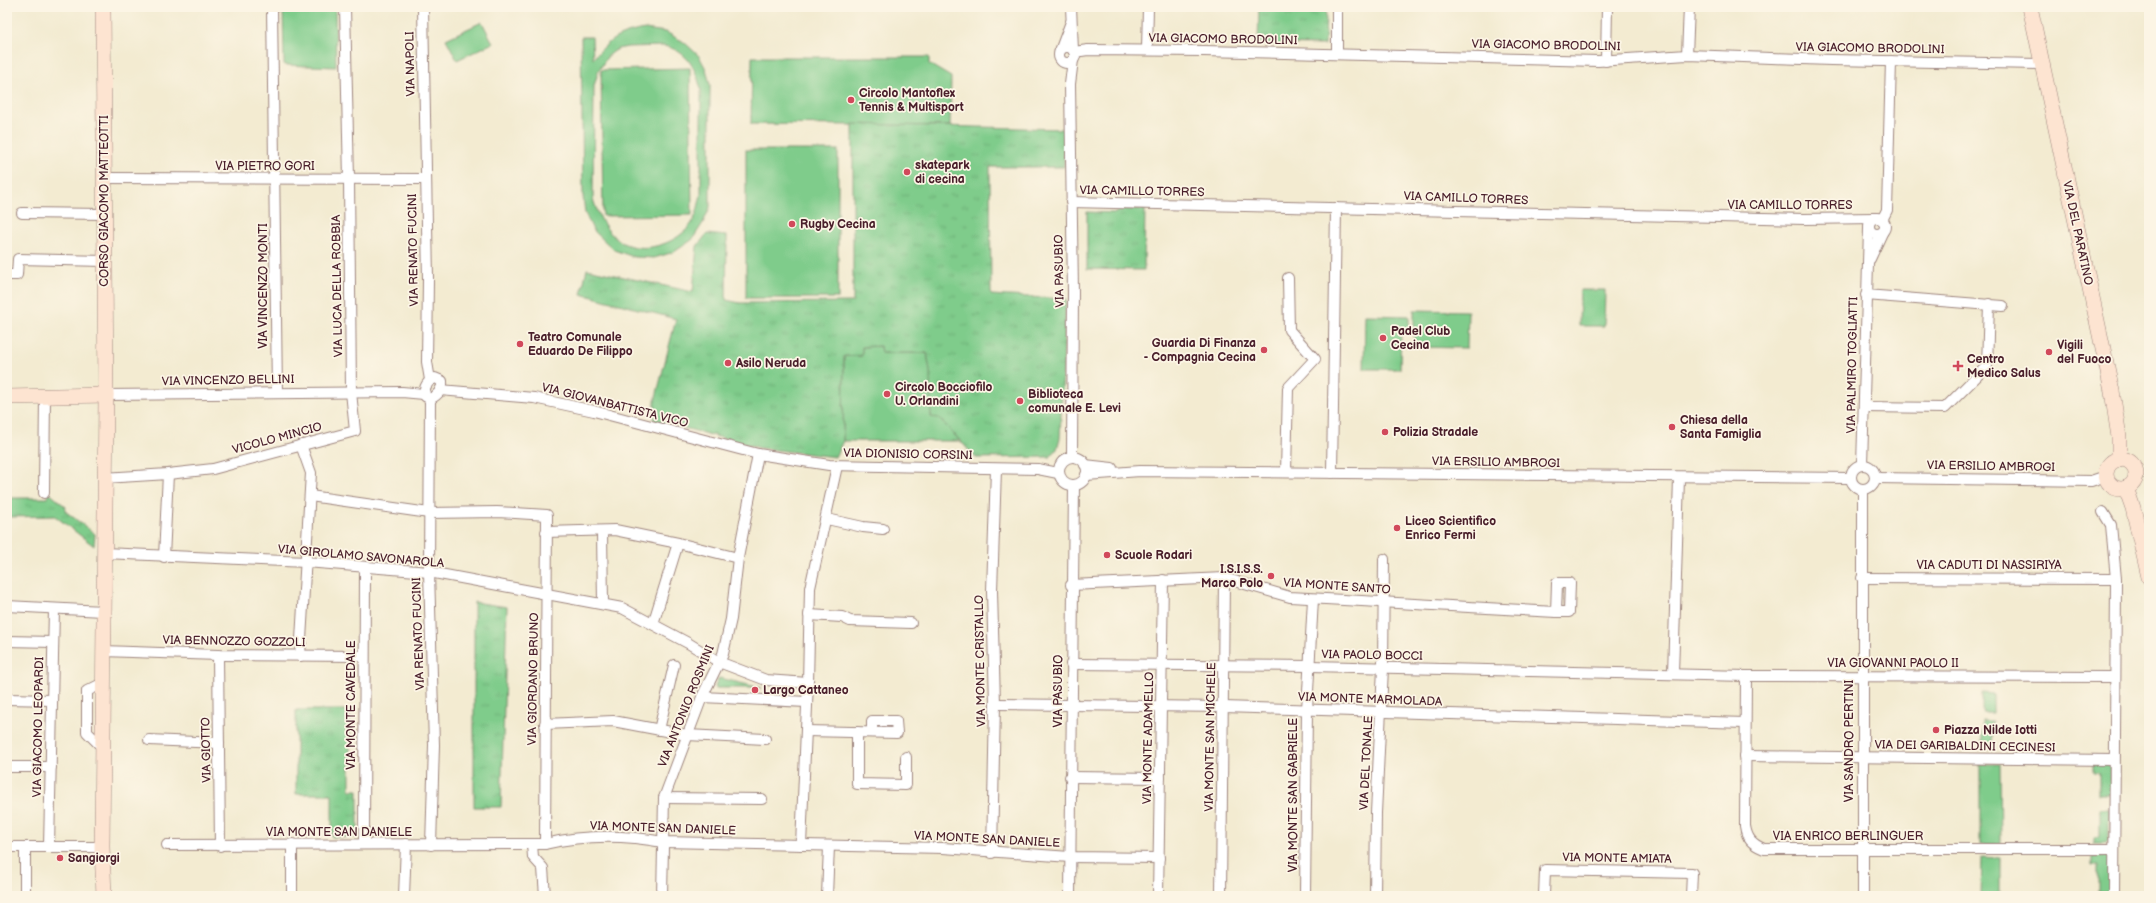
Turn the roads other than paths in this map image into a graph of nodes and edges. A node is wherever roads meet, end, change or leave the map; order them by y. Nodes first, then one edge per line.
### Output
1 (103, 7) edge
2 (272, 7) edge
3 (345, 7) edge
4 (423, 7) edge
5 (1071, 7) edge
6 (1148, 7) edge
7 (1336, 7) edge
8 (1607, 7) edge
9 (1689, 7) edge
10 (2030, 7) edge
11 (1071, 22) junction
12 (1147, 50) junction
13 (1074, 54) junction
14 (1337, 54) junction
15 (1687, 55) junction
16 (1061, 56) junction
17 (1606, 60) junction
18 (1891, 61) junction
19 (2042, 64) junction
20 (1070, 84) junction
21 (424, 120) joint
22 (104, 178) junction
23 (275, 178) junction
24 (349, 179) junction
25 (425, 179) junction
26 (1071, 202) junction
27 (1336, 208) junction
28 (22, 213) dead end
29 (105, 214) junction
30 (1871, 222) junction
31 (1882, 233) junction
32 (105, 261) junction
33 (1868, 264) junction
34 (7, 275) edge
35 (1288, 278) dead end
36 (1866, 295) junction
37 (1989, 304) junction
38 (2003, 306) dead end
39 (430, 380) junction
40 (440, 390) junction
41 (351, 392) junction
42 (277, 393) junction
43 (106, 395) junction
44 (45, 396) junction
45 (427, 396) junction
46 (7, 397) edge
47 (1864, 407) junction
48 (301, 445) junction
49 (758, 454) junction
50 (1072, 457) junction
51 (2119, 460) junction
52 (1862, 465) junction
53 (837, 466) junction
54 (996, 469) junction
55 (1086, 470) junction
56 (1286, 472) junction
57 (1058, 473) junction
58 (1332, 473) junction
59 (168, 474) junction
60 (2106, 476) junction
61 (104, 478) junction
62 (1680, 478) junction
63 (1852, 478) junction
64 (1876, 478) junction
65 (1074, 485) junction
66 (2126, 488) junction
67 (1863, 489) junction
68 (44, 493) dead end
69 (310, 496) junction
70 (2104, 512) dead end
71 (429, 513) junction
72 (827, 519) junction
73 (883, 529) dead end
74 (602, 531) junction
75 (546, 532) junction
76 (678, 543) junction
77 (104, 553) junction
78 (164, 557) junction
79 (738, 558) junction
80 (1384, 559) dead end
81 (306, 562) junction
82 (365, 568) junction
83 (429, 572) junction
84 (2149, 577) edge
85 (1224, 578) junction
86 (1862, 578) junction
87 (2116, 579) junction
88 (1163, 580) junction
89 (1071, 585) junction
90 (547, 595) junction
91 (1313, 599) junction
92 (1383, 602) junction
93 (602, 604) junction
94 (7, 606) edge
95 (54, 609) junction
96 (103, 611) junction
97 (1556, 612) dead end
98 (809, 615) junction
99 (911, 623) dead end
100 (653, 624) junction
101 (7, 641) edge
102 (53, 642) junction
103 (103, 651) junction
104 (218, 655) junction
105 (300, 656) junction
106 (364, 656) junction
107 (719, 662) junction
108 (1071, 664) junction
109 (1162, 664) junction
110 (674, 665) dead end
111 (1224, 665) junction
112 (1310, 666) junction
113 (1383, 668) junction
114 (1673, 674) junction
115 (1746, 676) junction
116 (1862, 676) junction
117 (2114, 677) junction
118 (808, 683) junction
119 (702, 697) junction
120 (7, 699) edge
121 (52, 700) junction
122 (807, 702) junction
123 (995, 704) junction
124 (1070, 705) junction
125 (1162, 705) junction
126 (1224, 707) junction
127 (1307, 710) junction
128 (1381, 712) junction
129 (1745, 723) junction
130 (545, 724) junction
131 (659, 730) junction
132 (806, 731) junction
133 (857, 732) junction
134 (872, 732) dead end
135 (687, 735) junction
136 (765, 739) dead end
137 (149, 740) dead end
138 (219, 743) junction
139 (1745, 756) junction
140 (906, 757) dead end
141 (1863, 758) junction
142 (2113, 760) junction
143 (7, 767) edge
144 (51, 767) junction
145 (1070, 778) junction
146 (1160, 778) junction
147 (664, 798) junction
148 (762, 800) dead end
149 (663, 842) junction
150 (364, 843) junction
151 (292, 844) junction
152 (406, 844) junction
153 (532, 844) junction
154 (545, 844) junction
155 (167, 845) dead end
156 (431, 845) junction
157 (801, 845) junction
158 (220, 846) junction
159 (829, 846) junction
160 (7, 847) edge
161 (49, 847) junction
162 (24, 848) junction
163 (102, 848) junction
164 (1863, 848) junction
165 (2114, 849) junction
166 (992, 853) junction
167 (1070, 857) junction
168 (1159, 858) junction
169 (25, 896) edge
170 (104, 896) edge
171 (292, 896) edge
172 (404, 896) edge
173 (545, 896) edge
174 (662, 896) edge
175 (827, 896) edge
176 (1070, 896) edge
177 (1158, 896) edge
178 (1221, 896) edge
179 (1305, 896) edge
180 (1375, 896) edge
181 (1544, 896) edge
182 (1691, 896) edge
183 (1863, 896) edge
184 (2114, 896) edge

1 - 22 street, CORSO GIACOMO MATTEOTTI
2 - 23 street, VIA VINCENZO MONTI
3 - 24 street, VIA LUCA DELLA ROBBIA
4 - 21 street, VIA NAPOLI
5 - 11 street, VIA PASUBIO
6 - 12 street
7 - 14 street
8 - 17 street
9 - 15 street
10 - 19 street, VIA DEL PARATINO
11 - 13 street, VIA PASUBIO
11 - 16 street, VIA PASUBIO
12 - 13 street, VIA GIACOMO BRODOLINI
12 - 14 street, VIA GIACOMO BRODOLINI
13 - 16 street
13 - 16 street
13 - 20 street, VIA PASUBIO
14 - 17 street, VIA GIACOMO BRODOLINI
15 - 17 street, VIA GIACOMO BRODOLINI
15 - 18 street, VIA GIACOMO BRODOLINI
16 - 20 street, VIA PASUBIO
18 - 19 street, VIA GIACOMO BRODOLINI
18 - 30 street, VIA PALMIRO TOGLIATTI
19 - 51 street, VIA DEL PARATINO
20 - 26 street, VIA PASUBIO
21 - 25 street, VIA RENATO FUCINI
22 - 23 street, VIA PIETRO GORI
22 - 29 street, CORSO GIACOMO MATTEOTTI
23 - 24 street, VIA PIETRO GORI
23 - 42 street, VIA VINCENZO MONTI
24 - 25 street, VIA PIETRO GORI
24 - 41 street, VIA LUCA DELLA ROBBIA
25 - 39 street, VIA RENATO FUCINI
26 - 27 street, VIA CAMILLO TORRES
26 - 50 street, VIA PASUBIO
27 - 30 street, VIA CAMILLO TORRES
27 - 58 street
28 - 29 street
29 - 32 street, CORSO GIACOMO MATTEOTTI
30 - 31 street, VIA CAMILLO TORRES
30 - 31 street
30 - 33 street, VIA PALMIRO TOGLIATTI
31 - 33 street, VIA PALMIRO TOGLIATTI
32 - 34 street
32 - 43 street, CORSO GIACOMO MATTEOTTI
33 - 36 street, VIA PALMIRO TOGLIATTI
35 - 56 street
36 - 37 street
36 - 47 street, VIA PALMIRO TOGLIATTI
37 - 38 street
37 - 47 street
39 - 40 street
39 - 45 street
40 - 45 street
40 - 49 street, VIA GIOVANBATTISTA VICO
41 - 42 street, VIA VINCENZO BELLINI
41 - 45 street
41 - 48 street, VICOLO MINCIO
42 - 43 street, VIA VINCENZO BELLINI
43 - 44 street
43 - 61 street, CORSO GIACOMO MATTEOTTI
44 - 46 street
44 - 68 street
45 - 71 street, VIA RENATO FUCINI
47 - 52 street, VIA PALMIRO TOGLIATTI
48 - 59 street, VICOLO MINCIO
48 - 69 street
49 - 53 street, VIA DIONISIO CORSINI
49 - 79 street, VIA ANTONIO ROSMINI
50 - 55 street
50 - 57 street
51 - 60 street
51 - 66 street
52 - 63 street
52 - 64 street
53 - 54 street, VIA DIONISIO CORSINI
53 - 72 street
54 - 57 street, VIA DIONISIO CORSINI
54 - 123 street, VIA MONTE CRISTALLO
55 - 56 street, VIA ERSILIO AMBROGI
55 - 65 street
56 - 58 street, VIA ERSILIO AMBROGI
57 - 65 street
58 - 62 street, VIA ERSILIO AMBROGI
59 - 61 street, VICOLO MINCIO
59 - 78 street
60 - 64 street, VIA ERSILIO AMBROGI
60 - 66 street
61 - 77 street, CORSO GIACOMO MATTEOTTI
62 - 63 street, VIA ERSILIO AMBROGI
62 - 114 street
63 - 67 street
64 - 67 street
65 - 89 street, VIA PASUBIO
66 - 84 street
67 - 86 street, VIA SANDRO PERTINI
69 - 71 street
69 - 81 street
70 - 87 street
71 - 75 street, VIA GIORDANO BRUNO
71 - 83 street, VIA RENATO FUCINI
72 - 73 street
72 - 98 street
74 - 75 street
74 - 76 street
74 - 93 street
75 - 90 street, VIA GIORDANO BRUNO
76 - 79 street
76 - 100 street
77 - 78 street, VIA GIROLAMO SAVONAROLA
77 - 96 street, CORSO GIACOMO MATTEOTTI
78 - 81 street, VIA GIROLAMO SAVONAROLA
79 - 107 street, VIA ANTONIO ROSMINI
80 - 92 street, VIA DEL TONALE
81 - 82 street, VIA GIROLAMO SAVONAROLA
81 - 105 street
82 - 83 street, VIA GIROLAMO SAVONAROLA
82 - 106 street, VIA MONTE CAVEDALE
83 - 90 street, VIA GIROLAMO SAVONAROLA
83 - 156 street, VIA RENATO FUCINI
85 - 88 street, VIA MONTE SANTO
85 - 91 street, VIA MONTE SANTO
85 - 111 street, VIA MONTE SAN MICHELE
86 - 87 street, VIA CADUTI DI NASSIRIYA
86 - 116 street, VIA SANDRO PERTINI
87 - 117 street
88 - 89 street, VIA MONTE SANTO
88 - 109 street, VIA MONTE ADAMELLO
89 - 108 street, VIA PASUBIO
90 - 93 street, VIA GIROLAMO SAVONAROLA
90 - 130 street, VIA GIORDANO BRUNO
91 - 92 street, VIA MONTE SANTO
91 - 112 street, VIA MONTE SAN GABRIELE
92 - 97 street, VIA MONTE SANTO
92 - 113 street, VIA DEL TONALE
93 - 100 street, VIA GIROLAMO SAVONAROLA
94 - 95 street
95 - 96 street
95 - 102 street, VIA GIACOMO LEOPARDI
96 - 103 street, CORSO GIACOMO MATTEOTTI
98 - 99 street
98 - 118 street
100 - 107 street, VIA GIROLAMO SAVONAROLA
101 - 102 street
102 - 121 street, VIA GIACOMO LEOPARDI
103 - 104 street, VIA BENNOZZO GOZZOLI
103 - 163 street, CORSO GIACOMO MATTEOTTI
104 - 105 street, VIA BENNOZZO GOZZOLI
104 - 138 street, VIA GIOTTO
105 - 106 street, VIA BENNOZZO GOZZOLI
106 - 150 street, VIA MONTE CAVEDALE
107 - 118 street
107 - 119 street, VIA ANTONIO ROSMINI
108 - 109 street, VIA PAOLO BOCCI
108 - 124 street, VIA PASUBIO
109 - 111 street, VIA PAOLO BOCCI
109 - 125 street, VIA MONTE ADAMELLO
110 - 131 street
111 - 112 street, VIA PAOLO BOCCI
111 - 126 street, VIA MONTE SAN MICHELE
112 - 113 street, VIA PAOLO BOCCI
112 - 127 street, VIA MONTE SAN GABRIELE
113 - 114 street, VIA PAOLO BOCCI
113 - 128 street, VIA DEL TONALE
114 - 115 street, VIA GIOVANNI PAOLO II
115 - 116 street, VIA GIOVANNI PAOLO II
115 - 129 street, VIA ENRICO BERLINGUER
116 - 117 street, VIA GIOVANNI PAOLO II
116 - 141 street, VIA SANDRO PERTINI
117 - 142 street
118 - 122 street
119 - 122 street
119 - 135 street, VIA ANTONIO ROSMINI
120 - 121 street
121 - 144 street, VIA GIACOMO LEOPARDI
122 - 132 street
123 - 124 street, VIA MONTE MARMOLADA
123 - 166 street, VIA MONTE CRISTALLO
124 - 125 street, VIA MONTE MARMOLADA
124 - 145 street, VIA PASUBIO
125 - 126 street, VIA MONTE MARMOLADA
125 - 146 street, VIA MONTE ADAMELLO
126 - 127 street, VIA MONTE MARMOLADA
126 - 178 street, VIA MONTE SAN MICHELE
127 - 128 street, VIA MONTE MARMOLADA
127 - 179 street, VIA MONTE SAN GABRIELE
128 - 129 street, VIA MONTE MARMOLADA
128 - 180 street, VIA DEL TONALE
129 - 139 street, VIA ENRICO BERLINGUER
130 - 131 street
130 - 154 street, VIA GIORDANO BRUNO
131 - 135 street
132 - 133 street
132 - 157 street
133 - 134 street
133 - 140 street
135 - 136 street
135 - 147 street, VIA ANTONIO ROSMINI
137 - 138 street
138 - 158 street, VIA GIOTTO
139 - 141 street, VIA DEI GARIBALDINI CECINESI
139 - 164 street, VIA ENRICO BERLINGUER
141 - 142 street, VIA DEI GARIBALDINI CECINESI
141 - 164 street, VIA SANDRO PERTINI
142 - 165 street
143 - 144 street
144 - 161 street, VIA GIACOMO LEOPARDI
145 - 146 street
145 - 167 street, VIA PASUBIO
146 - 168 street, VIA MONTE ADAMELLO
147 - 148 street
147 - 149 street, VIA ANTONIO ROSMINI
149 - 154 street, VIA MONTE SAN DANIELE
149 - 157 street, VIA MONTE SAN DANIELE
149 - 174 street, VIA ANTONIO ROSMINI
150 - 151 street, VIA MONTE SAN DANIELE
150 - 152 street, VIA MONTE SAN DANIELE
151 - 158 street, VIA MONTE SAN DANIELE
151 - 171 street
152 - 156 street, VIA MONTE SAN DANIELE
152 - 172 street
153 - 154 street, VIA MONTE SAN DANIELE
153 - 156 street, VIA MONTE SAN DANIELE
153 - 173 street
155 - 158 street, VIA MONTE SAN DANIELE
157 - 159 street, VIA MONTE SAN DANIELE
159 - 166 street, VIA MONTE SAN DANIELE
159 - 175 street
160 - 162 street
161 - 162 street
161 - 163 street
162 - 169 street
163 - 170 street, CORSO GIACOMO MATTEOTTI
164 - 165 street, VIA ENRICO BERLINGUER
164 - 183 street, VIA SANDRO PERTINI
165 - 184 street
166 - 167 street, VIA MONTE SAN DANIELE
167 - 168 street, VIA MONTE SAN DANIELE
167 - 176 street, VIA PASUBIO
168 - 177 street, VIA MONTE ADAMELLO
181 - 182 street, VIA MONTE AMIATA

